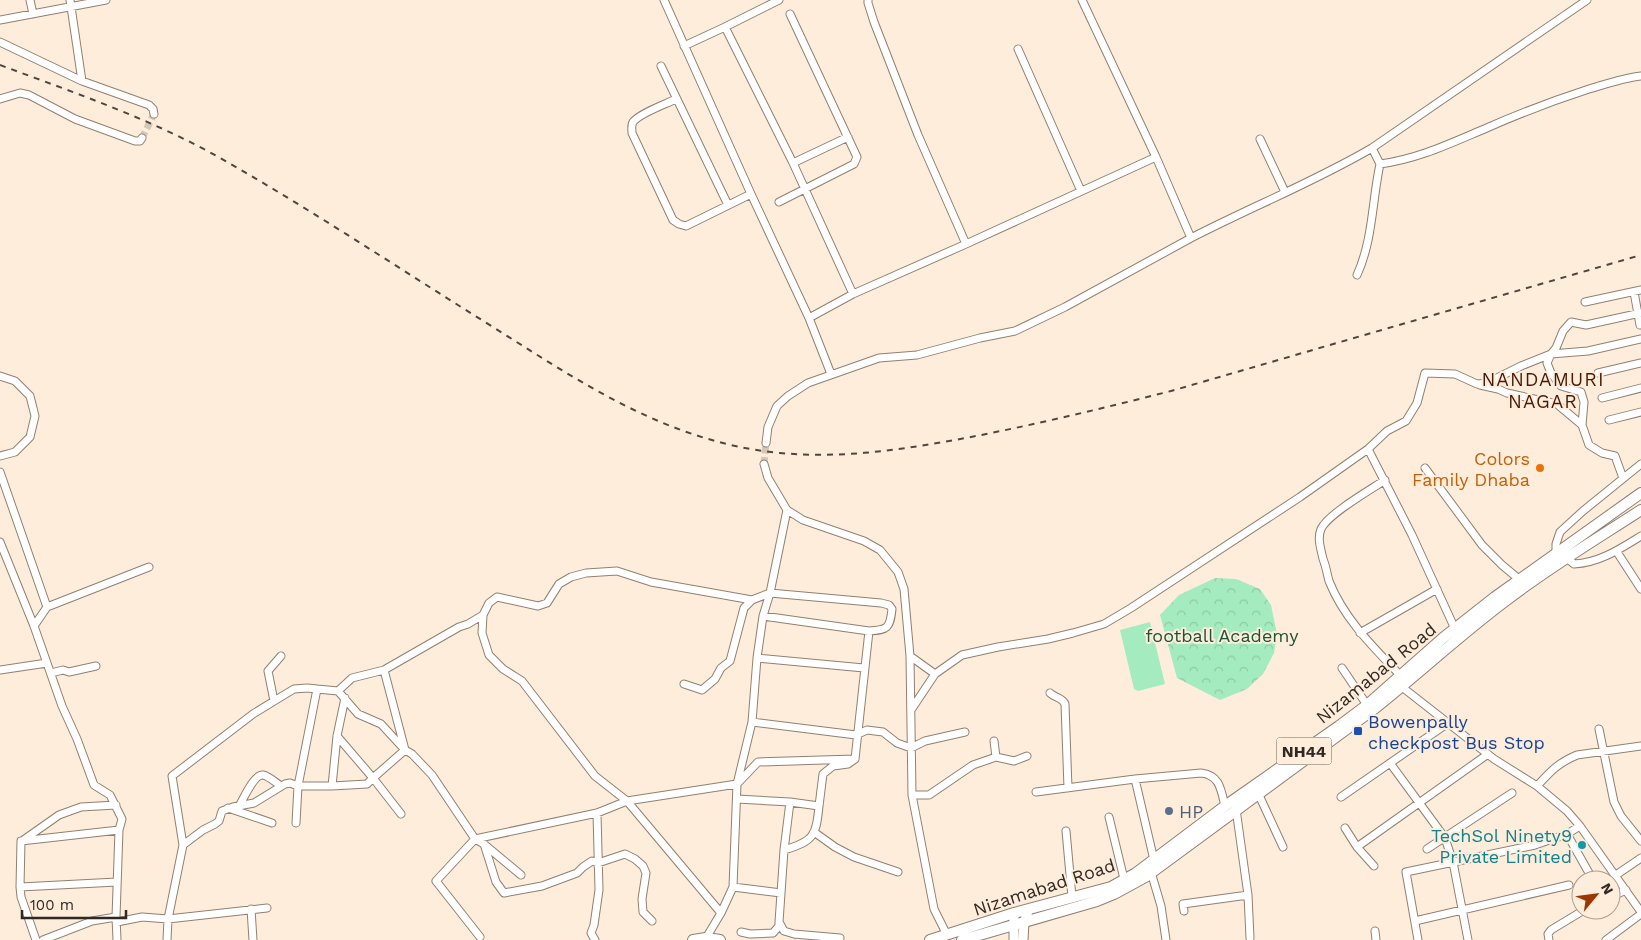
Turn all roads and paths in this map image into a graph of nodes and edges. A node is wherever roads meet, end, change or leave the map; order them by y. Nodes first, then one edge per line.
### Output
1 (30, 0) edge
2 (106, 0) edge
3 (664, 0) edge
4 (779, 0) edge
5 (868, 0) edge
6 (1082, 0) edge
7 (1587, 0) edge
8 (70, 3) edge
9 (33, 14) junction
10 (790, 14) dead end
11 (0, 20) edge
12 (726, 27) junction
13 (0, 42) edge
14 (684, 46) junction
15 (1018, 49) dead end
16 (661, 66) dead end
17 (1641, 76) edge
18 (82, 81) junction
19 (0, 99) edge
20 (676, 99) junction
21 (154, 114) dead end
22 (848, 137) junction
23 (142, 138) dead end
24 (1260, 139) dead end
25 (1372, 148) junction
26 (1156, 157) junction
27 (792, 163) junction
28 (1380, 164) junction
29 (805, 189) junction
30 (1081, 192) junction
31 (1285, 192) junction
32 (751, 194) junction
33 (779, 202) dead end
34 (728, 205) junction
35 (1191, 238) junction
36 (966, 244) junction
37 (1357, 275) dead end
38 (1638, 291) edge
39 (853, 294) junction
40 (1585, 302) dead end
41 (1640, 313) edge
42 (809, 318) junction
43 (1640, 325) dead end
44 (1641, 339) edge
45 (1551, 354) junction
46 (1641, 363) edge
47 (1598, 373) dead end
48 (831, 374) junction
49 (0, 376) edge
50 (1477, 384) junction
51 (1641, 388) edge
52 (1602, 398) dead end
53 (1641, 412) edge
54 (1609, 420) dead end
55 (1582, 425) junction
56 (766, 443) tunnel mouth
57 (1368, 449) junction
58 (0, 456) edge
59 (1640, 463) edge
60 (764, 464) tunnel mouth
61 (1425, 468) dead end
62 (0, 472) edge
63 (1623, 478) junction
64 (1385, 480) junction
65 (1641, 493) edge
66 (787, 510) junction
67 (1641, 510) edge
68 (1641, 536) edge
69 (0, 542) edge
70 (1617, 552) junction
71 (1556, 554) junction
72 (1567, 558) junction
73 (149, 567) dead end
74 (1520, 580) junction
75 (1437, 589) junction
76 (1641, 589) edge
77 (770, 593) junction
78 (752, 600) junction
79 (47, 607) junction
80 (483, 615) junction
81 (762, 616) junction
82 (34, 626) junction
83 (1455, 629) junction
84 (869, 631) junction
85 (1360, 633) junction
86 (280, 656) dead end
87 (910, 656) junction
88 (757, 658) junction
89 (47, 663) junction
90 (96, 666) dead end
91 (864, 668) junction
92 (1342, 668) dead end
93 (0, 670) edge
94 (384, 670) junction
95 (51, 674) junction
96 (935, 674) junction
97 (1401, 676) junction
98 (684, 684) dead end
99 (1402, 687) junction
100 (317, 689) junction
101 (338, 691) junction
102 (1050, 693) dead end
103 (345, 698) junction
104 (274, 701) junction
105 (1367, 705) junction
106 (911, 710) junction
107 (752, 722) junction
108 (1448, 723) junction
109 (1599, 730) dead end
110 (965, 732) dead end
111 (856, 735) junction
112 (337, 736) junction
113 (994, 741) dead end
114 (1641, 746) edge
115 (911, 748) junction
116 (405, 750) junction
117 (1604, 752) junction
118 (1488, 754) junction
119 (996, 756) junction
120 (1027, 756) dead end
121 (855, 759) junction
122 (1390, 763) junction
123 (373, 778) junction
124 (1135, 779) junction
125 (737, 784) junction
126 (281, 786) junction
127 (298, 786) junction
128 (332, 786) junction
129 (1537, 786) junction
130 (1068, 788) junction
131 (1036, 792) dead end
132 (1258, 793) junction
133 (1512, 793) dead end
134 (912, 795) junction
135 (1341, 797) dead end
136 (737, 799) junction
137 (627, 800) junction
138 (790, 802) junction
139 (1419, 802) junction
140 (116, 805) junction
141 (239, 806) junction
142 (819, 806) junction
143 (1225, 806) junction
144 (228, 808) junction
145 (1236, 809) junction
146 (597, 813) junction
147 (401, 814) dead end
148 (1109, 817) dead end
149 (296, 823) dead end
150 (272, 824) dead end
151 (1580, 826) junction
152 (1345, 828) dead end
153 (119, 830) junction
154 (1066, 831) dead end
155 (814, 832) junction
156 (1567, 834) junction
157 (1445, 838) junction
158 (475, 839) junction
159 (22, 841) junction
160 (1641, 841) edge
161 (183, 845) junction
162 (484, 845) junction
163 (1357, 846) junction
164 (1283, 847) dead end
165 (1427, 849) dead end
166 (784, 850) junction
167 (1641, 858) edge
168 (1154, 860) junction
169 (598, 862) junction
170 (1453, 862) junction
171 (1374, 866) dead end
172 (1588, 870) edge
173 (1612, 870) edge
174 (898, 872) dead end
175 (1151, 872) junction
176 (1621, 872) edge
177 (521, 875) dead end
178 (1124, 880) junction
179 (118, 882) junction
180 (1621, 882) edge
181 (1569, 885) dead end
182 (20, 887) junction
183 (733, 887) junction
184 (1626, 890) junction
185 (1621, 892) edge
186 (781, 893) junction
187 (1248, 895) junction
188 (1072, 897) junction
189 (267, 908) dead end
190 (251, 909) junction
191 (1029, 909) junction
192 (1462, 910) junction
193 (1184, 911) dead end
194 (721, 913) junction
195 (1014, 913) junction
196 (1641, 913) edge
197 (1571, 918) edge
198 (168, 919) junction
199 (117, 920) junction
200 (652, 921) dead end
201 (1415, 921) junction
202 (779, 922) junction
203 (1019, 923) junction
204 (1375, 931) dead end
205 (741, 932) dead end
206 (947, 935) junction
207 (480, 937) dead end
208 (706, 938) junction
209 (840, 938) dead end
210 (1250, 938) dead end
211 (36, 940) edge
212 (43, 940) edge
213 (117, 940) edge
214 (167, 940) edge
215 (253, 940) edge
216 (595, 940) edge
217 (693, 940) edge
218 (720, 940) edge
219 (930, 940) edge
220 (962, 940) edge
221 (1014, 940) edge
222 (1023, 940) edge
223 (1166, 940) edge
224 (1376, 940) edge
225 (1418, 940) edge
226 (1468, 940) edge
227 (1549, 940) edge
228 (1606, 940) edge

1 - 9 street
2 - 8 street
3 - 14 street
4 - 12 street
5 - 36 street
6 - 26 street
7 - 25 street
8 - 9 street
8 - 18 street
9 - 11 street
10 - 22 street
12 - 14 street
12 - 27 street
13 - 18 street
14 - 32 street
15 - 30 street
16 - 20 street
17 - 28 street
18 - 21 street
19 - 23 street
20 - 34 street
20 - 34 street
22 - 27 street
22 - 29 street
24 - 31 street
25 - 28 street
25 - 31 street
26 - 30 street
26 - 35 street
27 - 29 street
28 - 37 street
29 - 33 street
29 - 39 street
30 - 36 street
31 - 35 street
32 - 34 street
32 - 42 street
35 - 48 street
36 - 39 street
38 - 40 street
38 - 41 street
39 - 42 street
41 - 43 street
41 - 45 street
42 - 48 street
44 - 45 street
45 - 50 street
45 - 55 street
46 - 47 street
48 - 56 street
49 - 58 street
50 - 55 street
50 - 57 street
51 - 52 street
53 - 54 street
55 - 63 street
57 - 64 street
57 - 96 street
59 - 63 street
60 - 66 street
61 - 74 street
62 - 79 street
63 - 71 street
64 - 75 street
64 - 85 street
65 - 71 highway, Nizamabad Road / NH44
66 - 77 street
66 - 87 street
67 - 72 highway, Nizamabad Road / NH44
68 - 70 street
69 - 82 street
70 - 72 street
70 - 76 street
71 - 74 highway, Nizamabad Road / NH44
72 - 99 highway, Nizamabad Road / NH44
73 - 79 street
74 - 83 highway, Nizamabad Road / NH44
75 - 83 street
75 - 85 street
77 - 78 street
77 - 81 street
77 - 84 street
78 - 80 street
78 - 98 street
79 - 82 street
80 - 94 street
80 - 137 street
81 - 84 street
81 - 88 street
82 - 89 street
83 - 97 highway, Nizamabad Road / NH44
84 - 91 street
85 - 97 street
86 - 104 street
87 - 96 street
87 - 106 street
88 - 91 street
88 - 107 street
89 - 93 street
89 - 95 street
90 - 95 street
91 - 111 street
92 - 105 street
94 - 101 street
94 - 116 street
95 - 140 street
96 - 106 street
97 - 105 highway, Nizamabad Road / NH44
99 - 108 street
99 - 132 highway, Nizamabad Road / NH44
100 - 101 street
100 - 104 street
100 - 127 street
101 - 103 street
102 - 130 street
103 - 112 street
103 - 116 street
104 - 161 street
105 - 143 highway, Nizamabad Road / NH44
106 - 115 street
107 - 111 street
107 - 125 street
108 - 118 street
108 - 122 street
109 - 117 street
110 - 115 street
111 - 115 street
111 - 121 street
112 - 123 street
112 - 128 street
113 - 119 street
114 - 117 street
115 - 134 street
116 - 123 street
116 - 158 street
117 - 129 street
117 - 160 street
118 - 129 street
118 - 139 street
119 - 120 street
119 - 134 street
121 - 125 street
121 - 142 street
122 - 135 street
122 - 139 street
123 - 128 street
123 - 147 street
124 - 130 street
124 - 143 street
124 - 168 street
125 - 136 street
125 - 137 street
126 - 127 street
126 - 141 street
126 - 141 street
127 - 128 street
127 - 149 street
129 - 151 street
130 - 131 street
132 - 145 highway, Nizamabad Road / NH44
132 - 164 street
133 - 157 street
134 - 206 street
136 - 138 street
136 - 183 street
137 - 146 street
137 - 194 street
138 - 142 street
138 - 166 street
139 - 157 street
139 - 163 street
140 - 153 street
140 - 159 street
141 - 144 street
142 - 155 street
143 - 168 highway, Nizamabad Road / NH44
144 - 150 street
144 - 161 street
145 - 175 highway, Nizamabad Road / NH44
145 - 187 street
146 - 158 street
146 - 169 street
148 - 178 street
151 - 156 street
151 - 173 street
152 - 163 street
153 - 159 street
153 - 179 street
154 - 188 street
155 - 166 street
155 - 174 street
156 - 170 street
156 - 172 street
157 - 165 street
157 - 170 street
158 - 162 street
158 - 207 street
159 - 182 street
161 - 198 street
162 - 169 street
162 - 177 street
163 - 171 street
166 - 186 street
167 - 176 street
168 - 178 highway, Nizamabad Road / NH44
169 - 200 street
169 - 216 street
170 - 192 street
170 - 201 street
175 - 203 highway, Nizamabad Road / NH44
175 - 223 street
178 - 188 highway, Nizamabad Road / NH44
179 - 182 street
179 - 199 street
180 - 184 street
181 - 192 street
182 - 211 street
183 - 186 street
183 - 194 street
184 - 185 street
184 - 196 street
186 - 202 street
187 - 193 street
187 - 210 street
188 - 191 highway, Nizamabad Road / NH44
189 - 190 street
190 - 198 street
190 - 215 street
191 - 195 highway, Nizamabad Road / NH44
191 - 203 main road
192 - 201 street
192 - 226 street
194 - 208 street
195 - 203 main road
195 - 206 highway, Nizamabad Road / NH44
196 - 228 street
197 - 227 street
198 - 199 street
198 - 214 street
199 - 212 street
199 - 213 street
201 - 225 street
202 - 205 street
202 - 209 street
203 - 220 highway, Nizamabad Road / NH44
203 - 221 main road
203 - 222 main road
204 - 224 street
206 - 219 highway, Nizamabad Road / NH44
208 - 217 highway
208 - 218 highway

